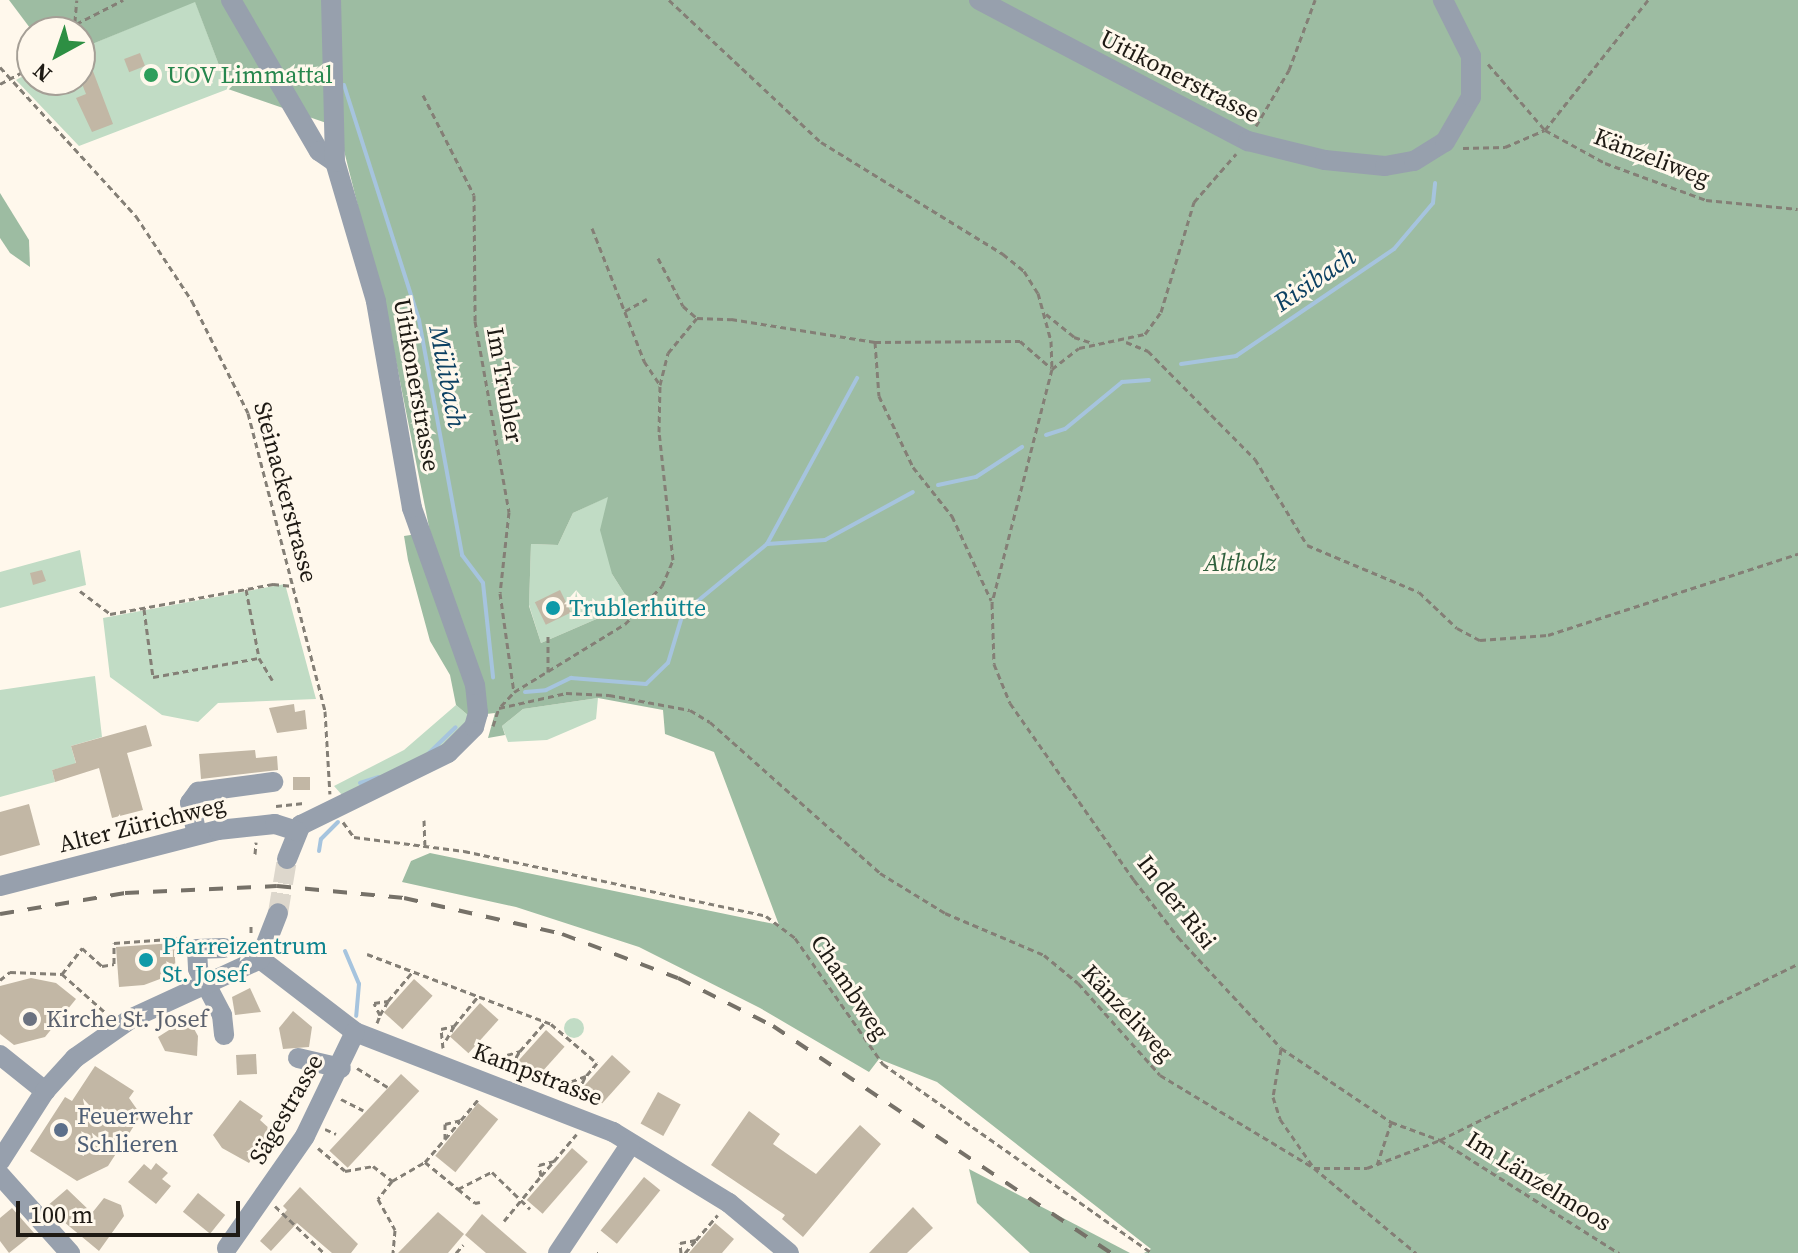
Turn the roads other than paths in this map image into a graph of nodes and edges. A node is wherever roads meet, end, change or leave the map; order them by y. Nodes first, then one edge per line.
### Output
1 (231, 0) edge
2 (331, 0) edge
3 (979, 0) edge
4 (1443, 0) edge
5 (335, 162) junction
6 (273, 782) dead end
7 (297, 831) junction
8 (197, 835) junction
9 (287, 859) tunnel mouth
10 (0, 886) edge
11 (278, 913) tunnel mouth
12 (224, 948) dead end
13 (260, 959) junction
14 (207, 983) junction
15 (364, 1031) junction
16 (224, 1035) dead end
17 (0, 1055) edge
18 (298, 1058) dead end
19 (347, 1067) junction
20 (45, 1091) junction
21 (630, 1145) junction
22 (0, 1161) edge
23 (0, 1175) edge
24 (227, 1248) dead end
25 (70, 1253) edge
26 (558, 1253) edge
27 (789, 1253) edge

1 - 5 street
2 - 5 street, Uitikonerstrasse
3 - 4 street, Uitikonerstrasse
5 - 7 street, Uitikonerstrasse
6 - 8 street
7 - 8 street, Alter Zürichweg
7 - 9 street
8 - 10 street, Alter Zürichweg
11 - 13 street
12 - 14 street
13 - 14 street
13 - 15 street, Kampstrasse
14 - 16 street
14 - 20 street
15 - 19 street, Sägestrasse
15 - 21 street, Kampstrasse
17 - 20 street
18 - 19 street
19 - 24 street, Sägestrasse
20 - 22 street
21 - 26 street
21 - 27 street, Kampstrasse
23 - 25 street

